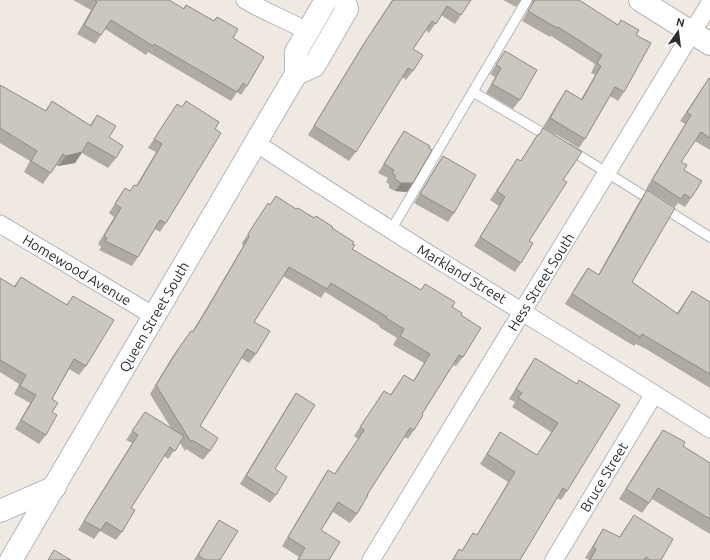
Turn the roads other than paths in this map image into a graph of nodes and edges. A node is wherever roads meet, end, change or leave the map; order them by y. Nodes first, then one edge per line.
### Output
1 (245, 0) edge
2 (326, 0) edge
3 (344, 0) edge
4 (527, 0) edge
5 (640, 0) edge
6 (710, 3) edge
7 (308, 32) junction
8 (692, 33) junction
9 (710, 44) edge
10 (296, 74) junction
11 (473, 92) junction
12 (256, 143) junction
13 (608, 172) junction
14 (0, 224) edge
15 (391, 230) junction
16 (710, 237) edge
17 (523, 310) junction
18 (154, 316) junction
19 (654, 394) junction
20 (710, 429) edge
21 (55, 487) junction
22 (0, 511) edge
23 (11, 560) edge
24 (371, 560) edge
25 (554, 560) edge

1 - 7 street
2 - 7 main road
3 - 10 main road
4 - 11 lane
5 - 8 main road
6 - 8 street, Hess Street South
7 - 10 main road
8 - 9 main road
8 - 13 street, Hess Street South
10 - 12 main road, Queen Street South
11 - 13 lane
11 - 15 lane
12 - 15 street, Markland Street
12 - 18 main road, Queen Street South
13 - 16 lane
13 - 17 street, Hess Street South
14 - 18 street, Homewood Avenue
15 - 17 street, Markland Street
17 - 19 street, Markland Street
17 - 24 street, Hess Street South
18 - 21 main road, Queen Street South
19 - 20 street, Markland Street
19 - 25 street, Bruce Street
21 - 22 main road
21 - 23 main road, Queen Street South

